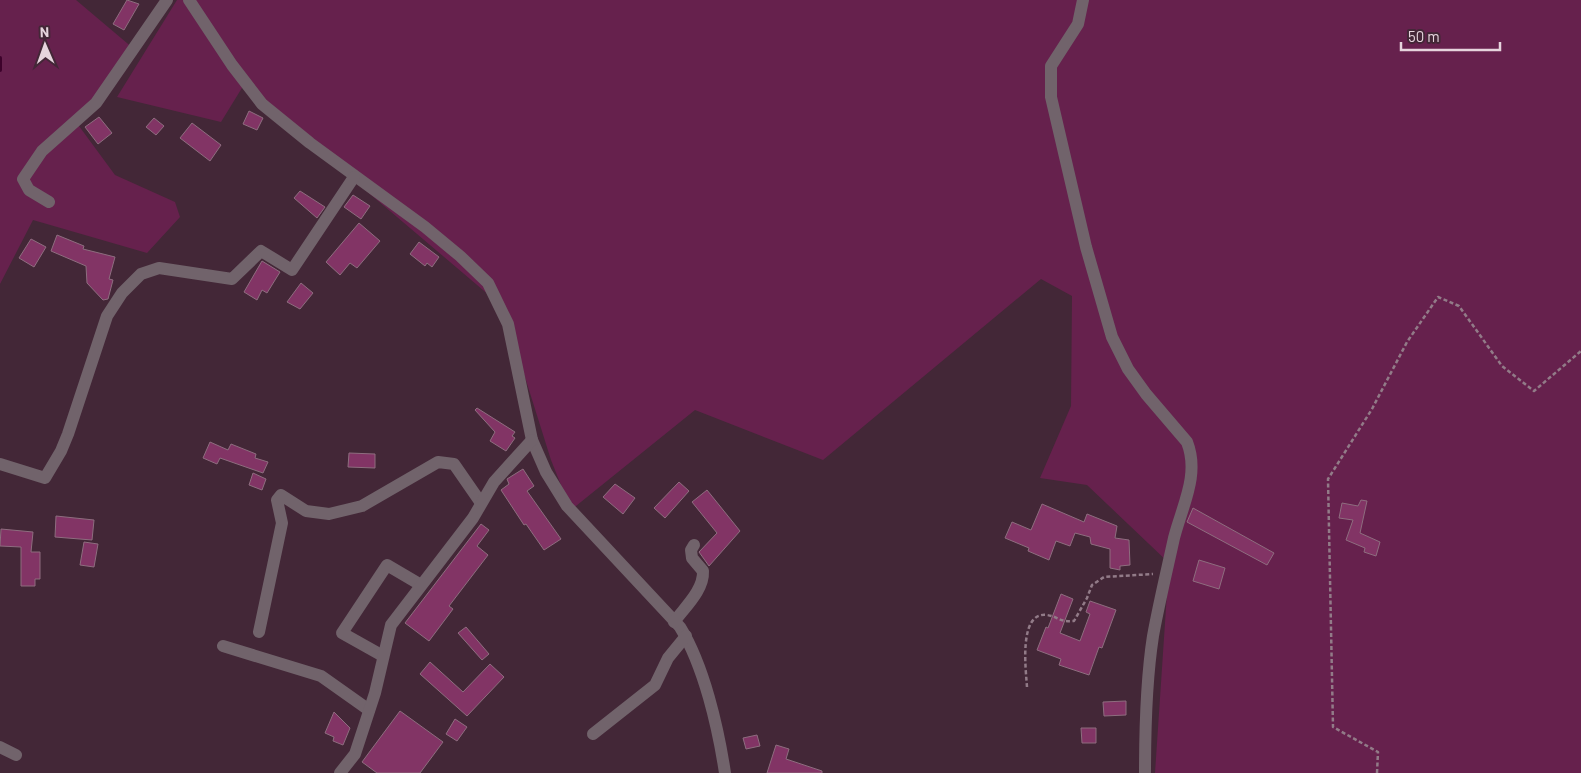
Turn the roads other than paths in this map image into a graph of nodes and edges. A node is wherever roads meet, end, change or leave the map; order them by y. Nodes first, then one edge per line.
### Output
1 (167, 0) edge
2 (189, 0) edge
3 (1083, 0) edge
4 (354, 177) junction
5 (49, 202) dead end
6 (532, 440) junction
7 (0, 464) edge
8 (482, 503) junction
9 (694, 545) dead end
10 (421, 585) junction
11 (674, 622) junction
12 (260, 632) dead end
13 (686, 636) junction
14 (223, 646) dead end
15 (383, 656) junction
16 (369, 710) junction
17 (593, 734) dead end
18 (0, 747) edge
19 (16, 755) dead end
20 (340, 773) edge
21 (725, 773) edge
22 (1145, 773) edge

1 - 5 street
2 - 4 street
3 - 22 street
4 - 6 street
4 - 7 street
6 - 8 street
6 - 11 street
8 - 10 street
8 - 12 street
9 - 11 street
10 - 15 street
10 - 15 street
11 - 13 street
13 - 17 street
13 - 21 street
14 - 16 street
15 - 16 street
16 - 20 street
18 - 19 street

